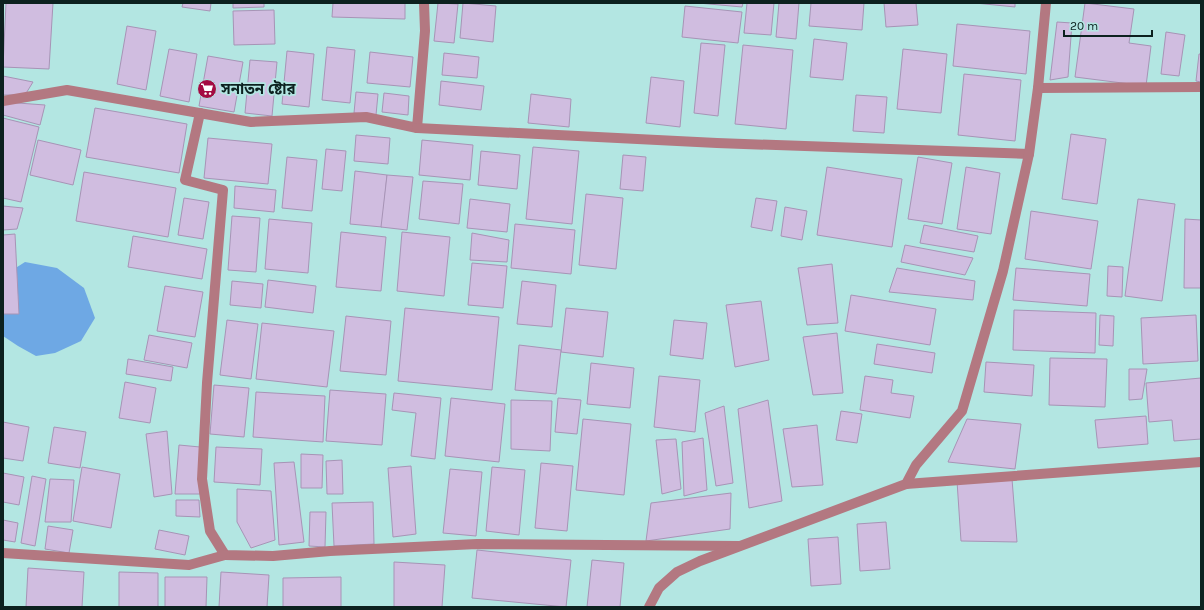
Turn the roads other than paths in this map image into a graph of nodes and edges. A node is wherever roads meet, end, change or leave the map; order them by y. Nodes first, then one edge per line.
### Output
1 (424, 3) edge
2 (1046, 3) edge
3 (1201, 87) edge
4 (1038, 88) junction
5 (3, 101) edge
6 (200, 113) junction
7 (417, 128) junction
8 (1029, 154) junction
9 (1201, 462) edge
10 (906, 484) junction
11 (739, 546) junction
12 (3, 553) edge
13 (226, 555) junction
14 (649, 607) edge

1 - 7 street
2 - 4 street
3 - 4 street
4 - 8 street
5 - 6 street
6 - 7 street
6 - 13 street
7 - 8 street
8 - 10 street
9 - 10 street
10 - 11 street
11 - 13 street
11 - 14 street
12 - 13 street

